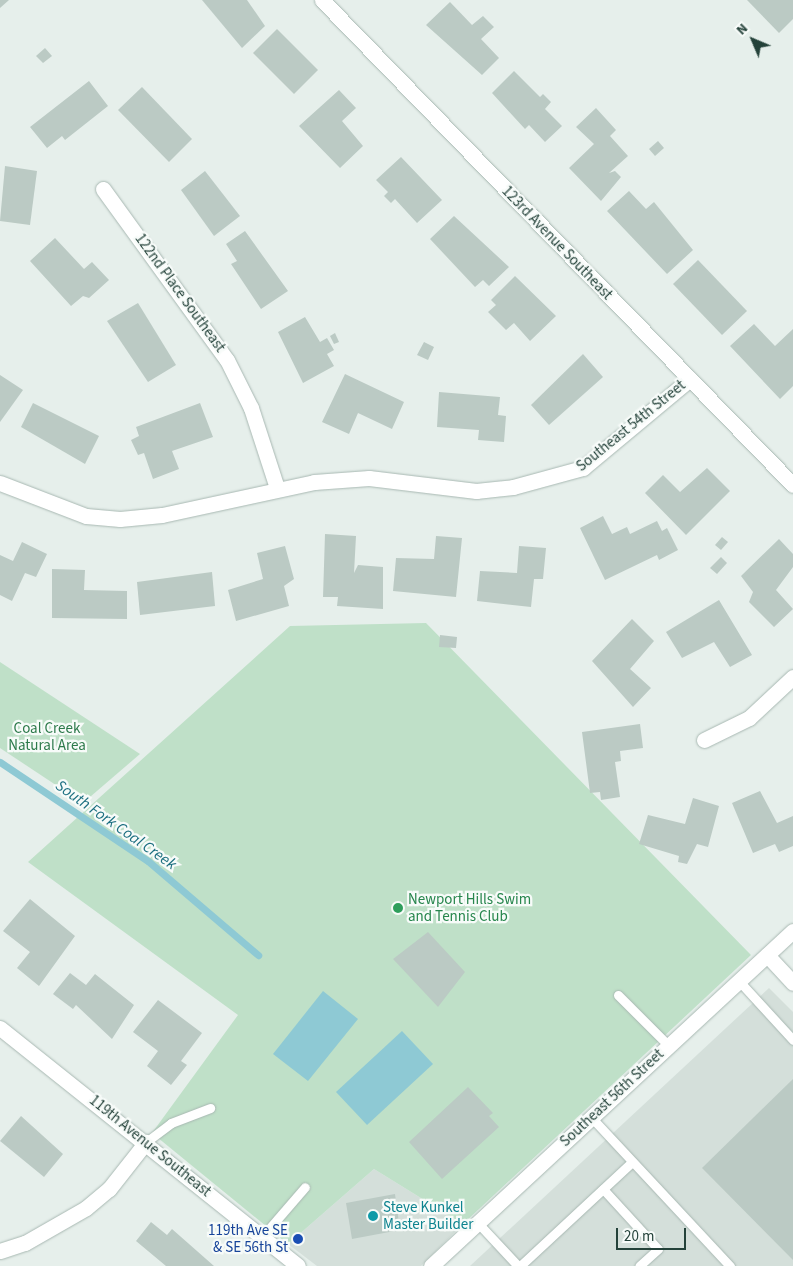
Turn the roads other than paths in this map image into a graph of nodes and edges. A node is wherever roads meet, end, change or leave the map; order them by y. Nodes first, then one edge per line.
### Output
1 (322, 0) edge
2 (104, 189) dead end
3 (690, 379) junction
4 (0, 483) edge
5 (793, 485) edge
6 (276, 488) junction
7 (793, 677) edge
8 (704, 740) dead end
9 (793, 931) edge
10 (767, 955) junction
11 (739, 981) junction
12 (793, 983) edge
13 (618, 995) dead end
14 (0, 1028) edge
15 (793, 1040) edge
16 (669, 1046) junction
17 (210, 1108) dead end
18 (591, 1117) junction
19 (146, 1142) junction
20 (632, 1162) junction
21 (305, 1187) dead end
22 (602, 1189) junction
23 (478, 1222) junction
24 (261, 1238) junction
25 (0, 1251) edge
26 (298, 1266) edge
27 (432, 1266) edge
28 (519, 1266) edge
29 (639, 1266) edge
30 (730, 1266) edge

1 - 3 street, 123rd Avenue Southeast
2 - 6 street, 122nd Place Southeast
3 - 5 street, 123rd Avenue Southeast
3 - 6 street, Southeast 54th Street
4 - 6 street, Southeast 54th Street
7 - 8 street
9 - 10 street, Southeast 56th Street
10 - 11 street, Southeast 56th Street
10 - 12 street
11 - 15 lane
11 - 16 street, Southeast 56th Street
13 - 16 lane
14 - 19 street, 119th Avenue Southeast
16 - 18 street, Southeast 56th Street
17 - 19 lane
18 - 20 lane
18 - 23 street, Southeast 56th Street
19 - 24 street, 119th Avenue Southeast
19 - 25 street
20 - 22 lane
20 - 30 lane
21 - 24 lane
22 - 28 lane
22 - 29 lane
23 - 27 street, Southeast 56th Street
23 - 28 lane
24 - 26 street, 119th Avenue Southeast

